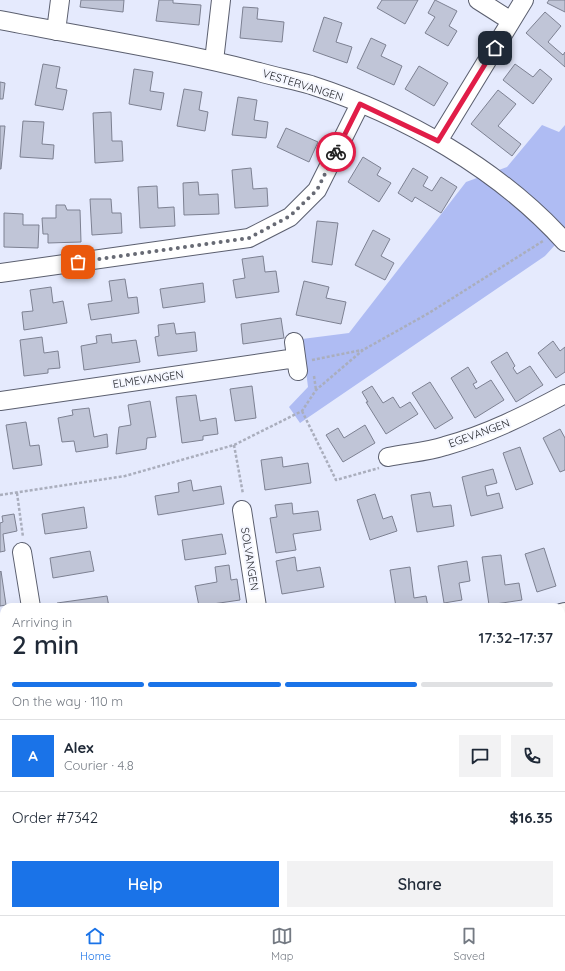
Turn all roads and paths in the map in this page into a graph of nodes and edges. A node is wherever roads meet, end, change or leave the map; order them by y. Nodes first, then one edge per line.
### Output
1 (60, 0) edge
2 (221, 0) edge
3 (478, 0) edge
4 (524, 0) edge
5 (0, 20) edge
6 (511, 21) junction
7 (56, 31) junction
8 (214, 60) junction
9 (360, 104) junction
10 (438, 141) junction
11 (560, 236) edge
12 (0, 274) edge
13 (363, 350) junction
14 (296, 357) joint
15 (565, 394) edge
16 (0, 401) edge
17 (302, 410) junction
18 (234, 445) junction
19 (388, 457) joint
20 (17, 493) junction
21 (0, 495) edge
22 (242, 510) joint
23 (22, 552) joint
24 (30, 603) edge
25 (256, 603) edge

1 - 7 street
2 - 8 street
3 - 6 street
4 - 6 street
5 - 7 street, VESTERVANGEN
6 - 10 street
7 - 8 street, VESTERVANGEN
8 - 9 street, VESTERVANGEN
9 - 10 street, VESTERVANGEN
9 - 12 street
10 - 11 street, VESTERVANGEN
11 - 13 path
13 - 14 path
13 - 17 path
14 - 16 street, ELMEVANGEN
15 - 19 street, EGEVANGEN
17 - 18 path
17 - 19 path
18 - 20 path
18 - 22 path
20 - 21 path
20 - 23 path
22 - 25 street, SOLVANGEN
23 - 24 street

